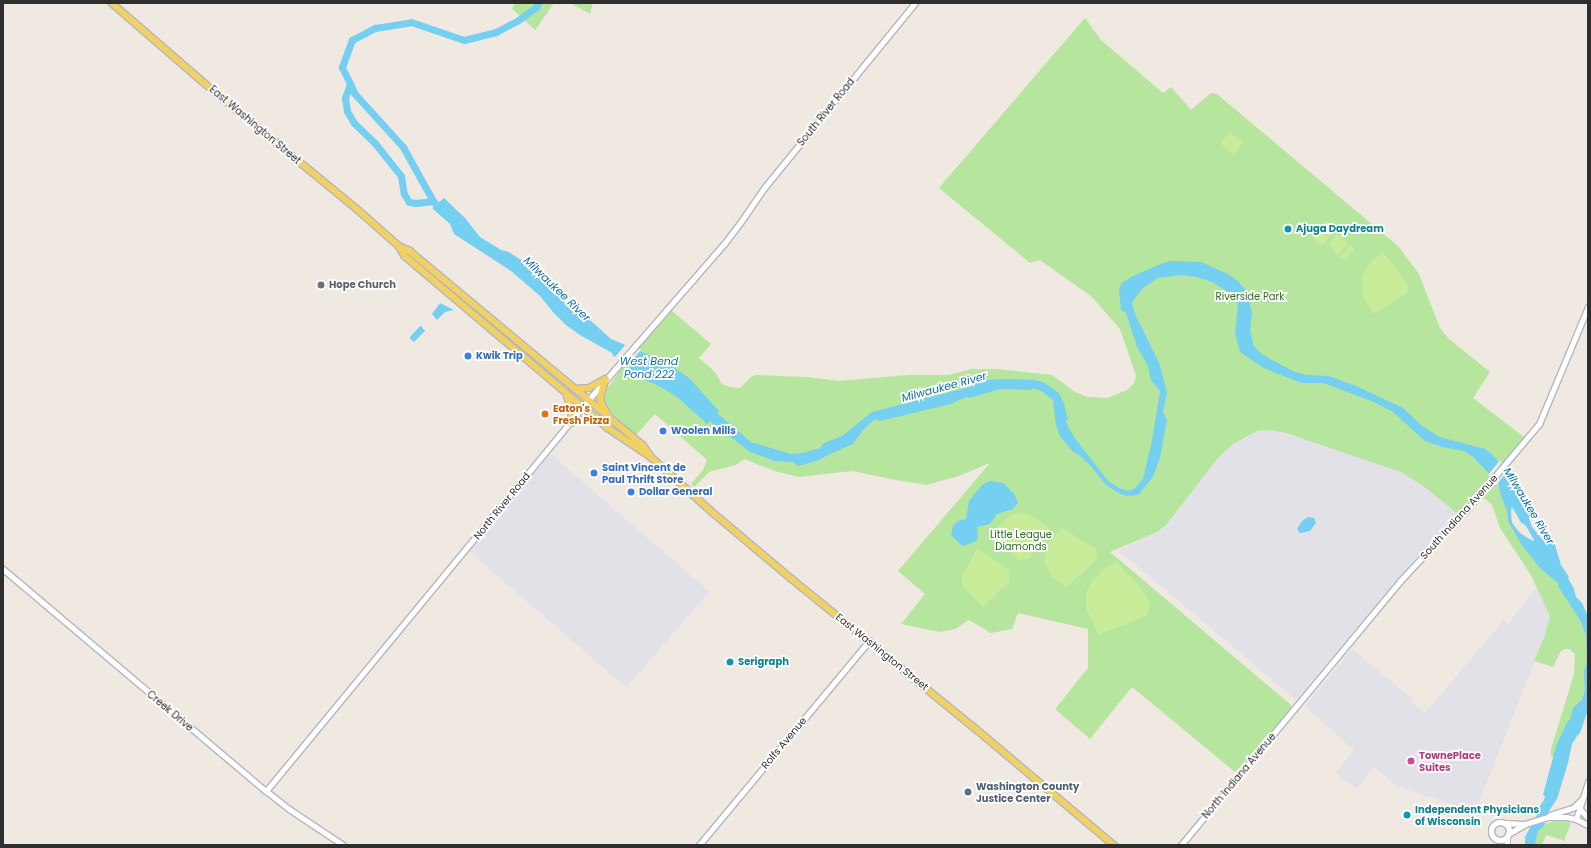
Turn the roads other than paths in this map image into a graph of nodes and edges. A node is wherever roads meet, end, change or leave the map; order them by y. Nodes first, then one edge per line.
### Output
1 (112, 3) edge
2 (915, 3) edge
3 (740, 223) joint
4 (399, 246) junction
5 (1588, 307) edge
6 (606, 379) junction
7 (575, 389) junction
8 (566, 392) junction
9 (588, 400) junction
10 (583, 406) junction
11 (607, 415) junction
12 (596, 418) junction
13 (570, 423) junction
14 (651, 457) junction
15 (3, 569) edge
16 (869, 641) junction
17 (1298, 707) joint
18 (1588, 781) edge
19 (266, 791) junction
20 (1582, 799) junction
21 (1579, 808) junction
22 (1548, 817) junction
23 (1588, 818) edge
24 (1576, 819) junction
25 (1504, 823) junction
26 (1525, 824) junction
27 (1588, 825) edge
28 (1508, 835) junction
29 (1494, 837) junction
30 (343, 845) edge
31 (699, 845) edge
32 (1114, 845) edge
33 (1181, 845) edge
34 (1501, 845) edge
35 (1507, 845) edge

1 - 4 main road, East Washington Street
2 - 3 street, South River Road
3 - 6 street, North River Road
4 - 7 main road, East Washington Street
4 - 8 main road, East Washington Street
5 - 17 street, South Indiana Avenue
6 - 7 main road
6 - 9 street, North River Road
6 - 11 main road
7 - 9 main road, East Washington Street
8 - 10 main road, East Washington Street
8 - 13 main road
9 - 10 street, North River Road
9 - 11 main road, East Washington Street
10 - 12 main road, East Washington Street
10 - 13 street, North River Road
11 - 14 main road, East Washington Street
12 - 13 main road
12 - 14 main road, East Washington Street
13 - 19 street, North River Road
14 - 16 main road, East Washington Street
15 - 19 street, Creek Drive
16 - 31 street, Rolfs Avenue
16 - 32 main road, East Washington Street
17 - 33 street, North Indiana Avenue
18 - 20 street
19 - 30 street, Creek Drive
20 - 21 street
20 - 22 street
21 - 23 street
21 - 24 street
22 - 24 street
22 - 26 street
24 - 27 street
25 - 26 street
25 - 28 street
25 - 29 street
26 - 28 street
28 - 29 street
28 - 35 street
29 - 34 street

